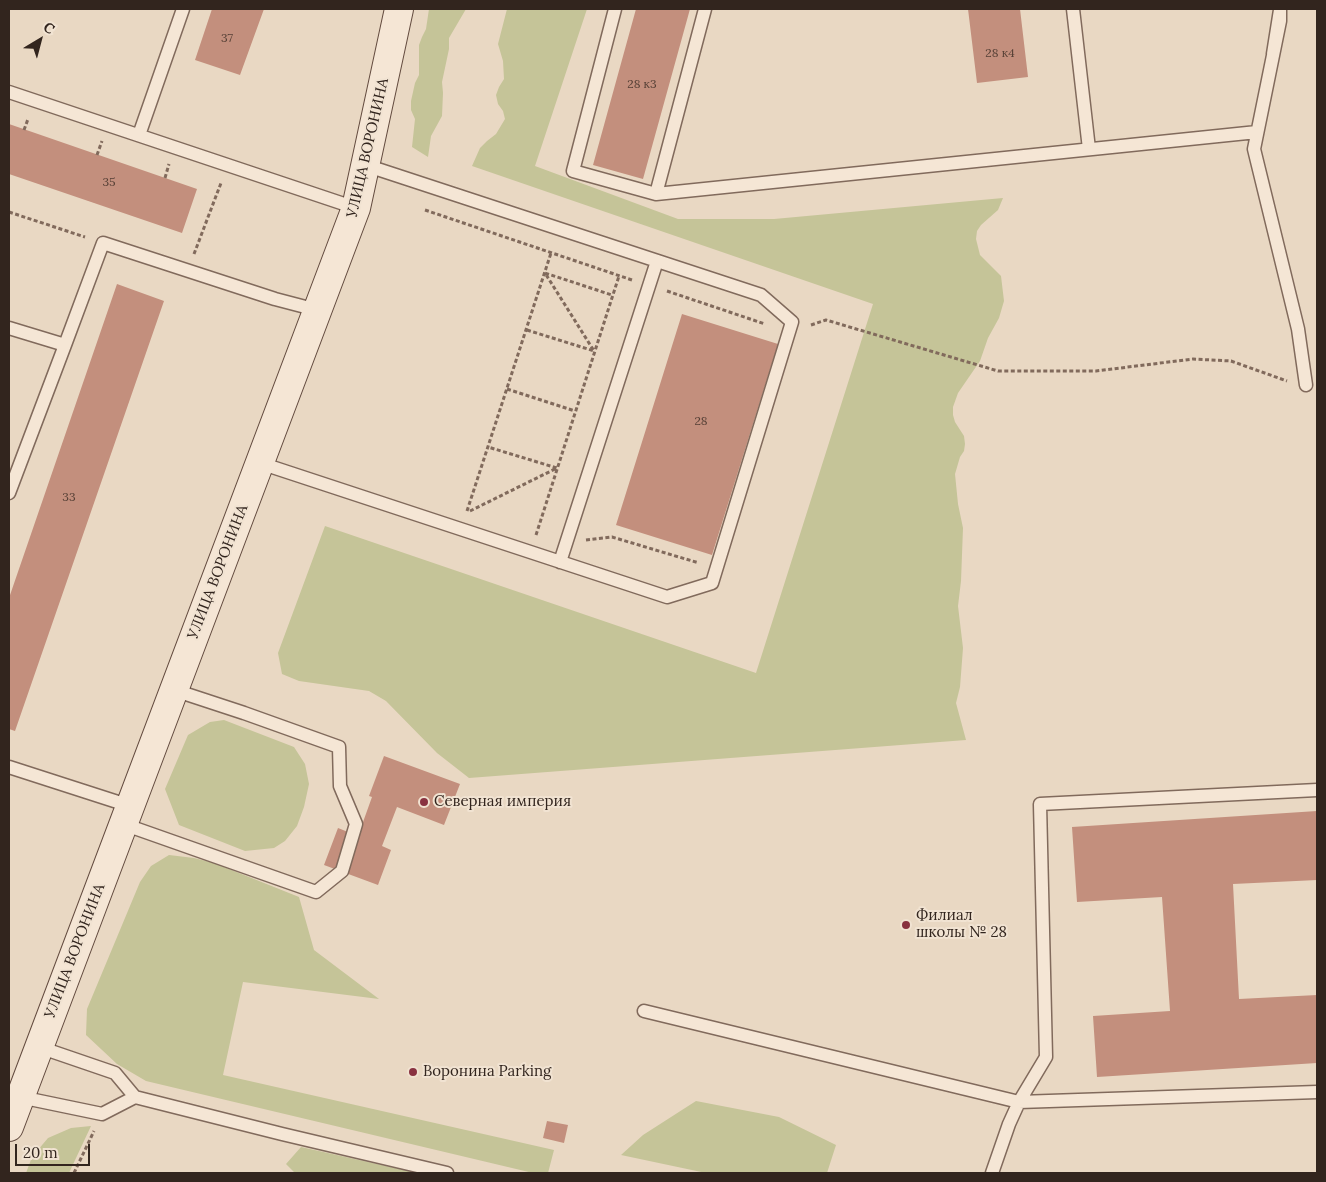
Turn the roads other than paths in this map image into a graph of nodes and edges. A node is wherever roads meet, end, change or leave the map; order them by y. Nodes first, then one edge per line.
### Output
1 (183, 9) edge
2 (399, 9) edge
3 (615, 9) edge
4 (705, 9) edge
5 (1073, 9) edge
6 (1285, 9) edge
7 (9, 92) edge
8 (1257, 132) junction
9 (139, 135) junction
10 (1089, 149) junction
11 (365, 165) junction
12 (656, 194) junction
13 (356, 208) junction
14 (658, 261) junction
15 (317, 310) junction
16 (9, 328) edge
17 (65, 345) junction
18 (1306, 385) road end
19 (260, 463) junction
20 (9, 493) edge
21 (560, 562) junction
22 (174, 690) junction
23 (9, 767) edge
24 (1317, 790) edge
25 (127, 815) junction
26 (644, 1011) dead end
27 (39, 1047) junction
28 (1317, 1092) edge
29 (20, 1097) junction
30 (135, 1097) junction
31 (1019, 1102) junction
32 (9, 1127) edge
33 (447, 1173) edge
34 (992, 1173) edge

1 - 9 lane
2 - 11 street, УЛИЦА ВОРОНИНА
3 - 12 lane
4 - 12 lane
5 - 10 lane
6 - 8 lane
7 - 9 lane
8 - 10 lane
8 - 18 lane
9 - 13 lane
10 - 12 lane
11 - 13 street, УЛИЦА ВОРОНИНА
11 - 14 lane
13 - 15 street, УЛИЦА ВОРОНИНА
14 - 21 lane
14 - 21 lane
15 - 17 lane
15 - 19 street, УЛИЦА ВОРОНИНА
16 - 17 lane
17 - 20 lane
19 - 21 lane
19 - 22 street, УЛИЦА ВОРОНИНА
22 - 25 street, УЛИЦА ВОРОНИНА
22 - 25 lane
23 - 25 lane
24 - 31 lane
25 - 27 street, УЛИЦА ВОРОНИНА
26 - 31 lane
27 - 29 street, УЛИЦА ВОРОНИНА
27 - 30 lane
28 - 31 lane
29 - 30 lane
29 - 32 street, УЛИЦА ВОРОНИНА
30 - 33 lane
31 - 34 lane

